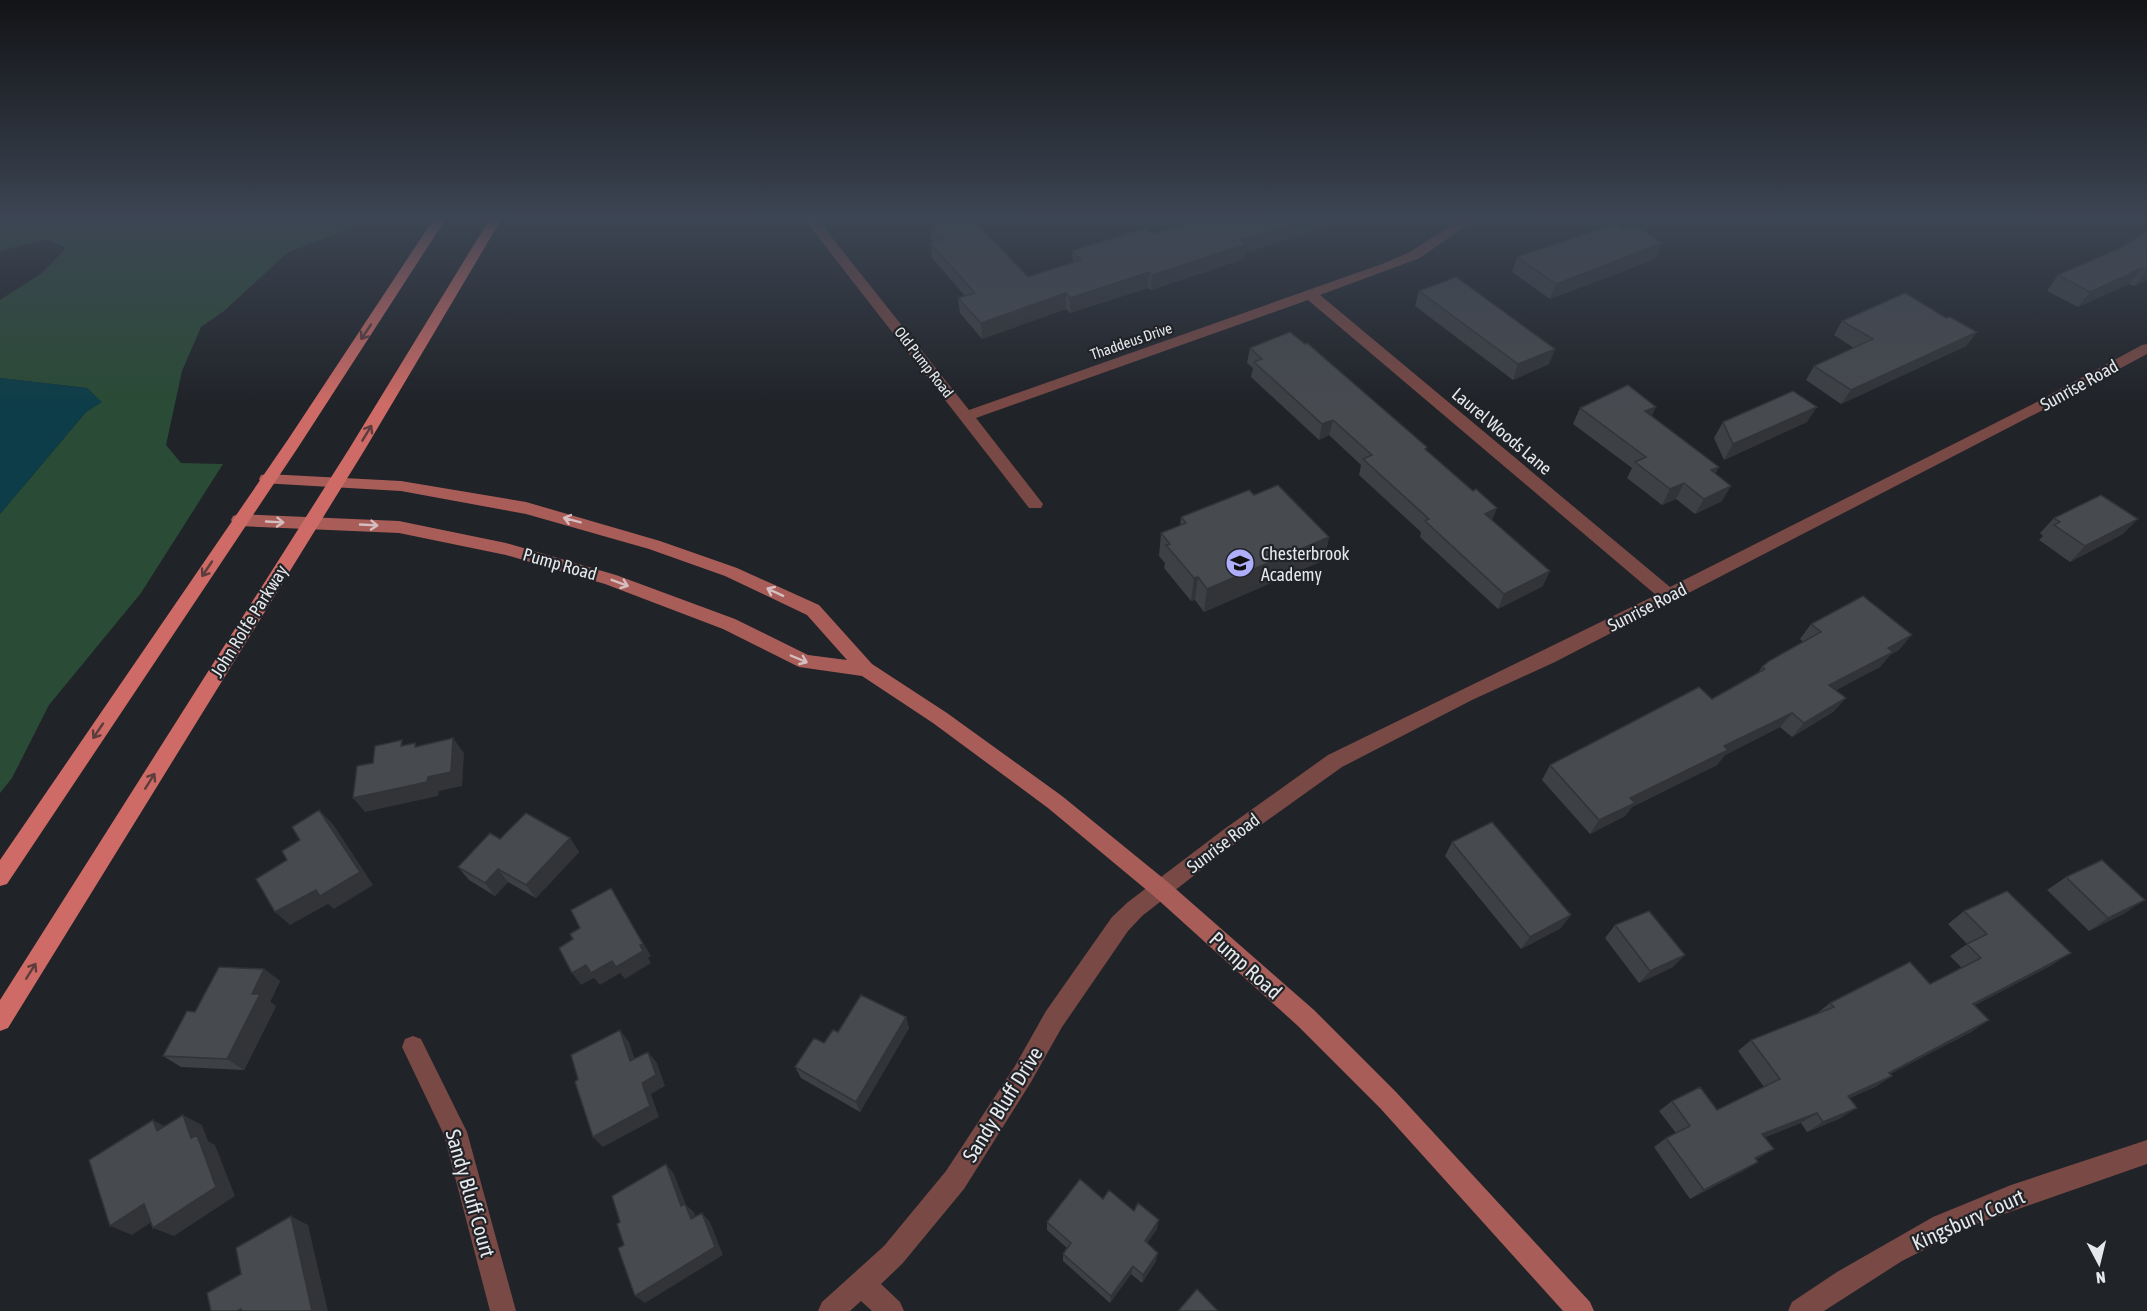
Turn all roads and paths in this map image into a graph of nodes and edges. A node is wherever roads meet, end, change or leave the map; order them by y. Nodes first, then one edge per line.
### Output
1 (398, 281) edge
2 (458, 281) edge
3 (860, 281) edge
4 (1347, 281) edge
5 (1311, 295) junction
6 (2147, 348) edge
7 (967, 416) junction
8 (267, 479) junction
9 (336, 483) junction
10 (1035, 504) dead end
11 (239, 520) junction
12 (311, 524) junction
13 (1669, 596) junction
14 (866, 669) junction
15 (0, 877) edge
16 (1162, 890) junction
17 (0, 1020) edge
18 (412, 1047) dead end
19 (2147, 1152) edge
20 (861, 1284) junction
21 (503, 1311) edge
22 (831, 1311) edge
23 (891, 1311) edge
24 (1581, 1311) edge
25 (1801, 1311) edge

1 -> 8 main road
9 -> 2 main road, John Rolfe Parkway
3 - 7 street, Old Pump Road
4 - 5 street, Thaddeus Drive
5 - 7 street, Thaddeus Drive
5 - 13 street, Laurel Woods Lane
6 - 13 street, Sunrise Road
7 - 10 street, Old Pump Road
8 - 9 main road, Pump Road
8 - 11 main road
9 - 12 main road, John Rolfe Parkway
14 -> 9 main road, Pump Road
11 -> 12 main road, Pump Road
11 -> 15 main road
12 -> 14 main road, Pump Road
17 -> 12 main road, John Rolfe Parkway
13 - 16 street, Sunrise Road
14 - 16 main road, Pump Road
16 - 20 street, Sandy Bluff Drive
16 - 24 main road, Pump Road
18 - 21 street, Sandy Bluff Court
19 - 25 street, Kingsbury Court
20 - 22 street, Sandy Bluff Drive
20 - 23 street

